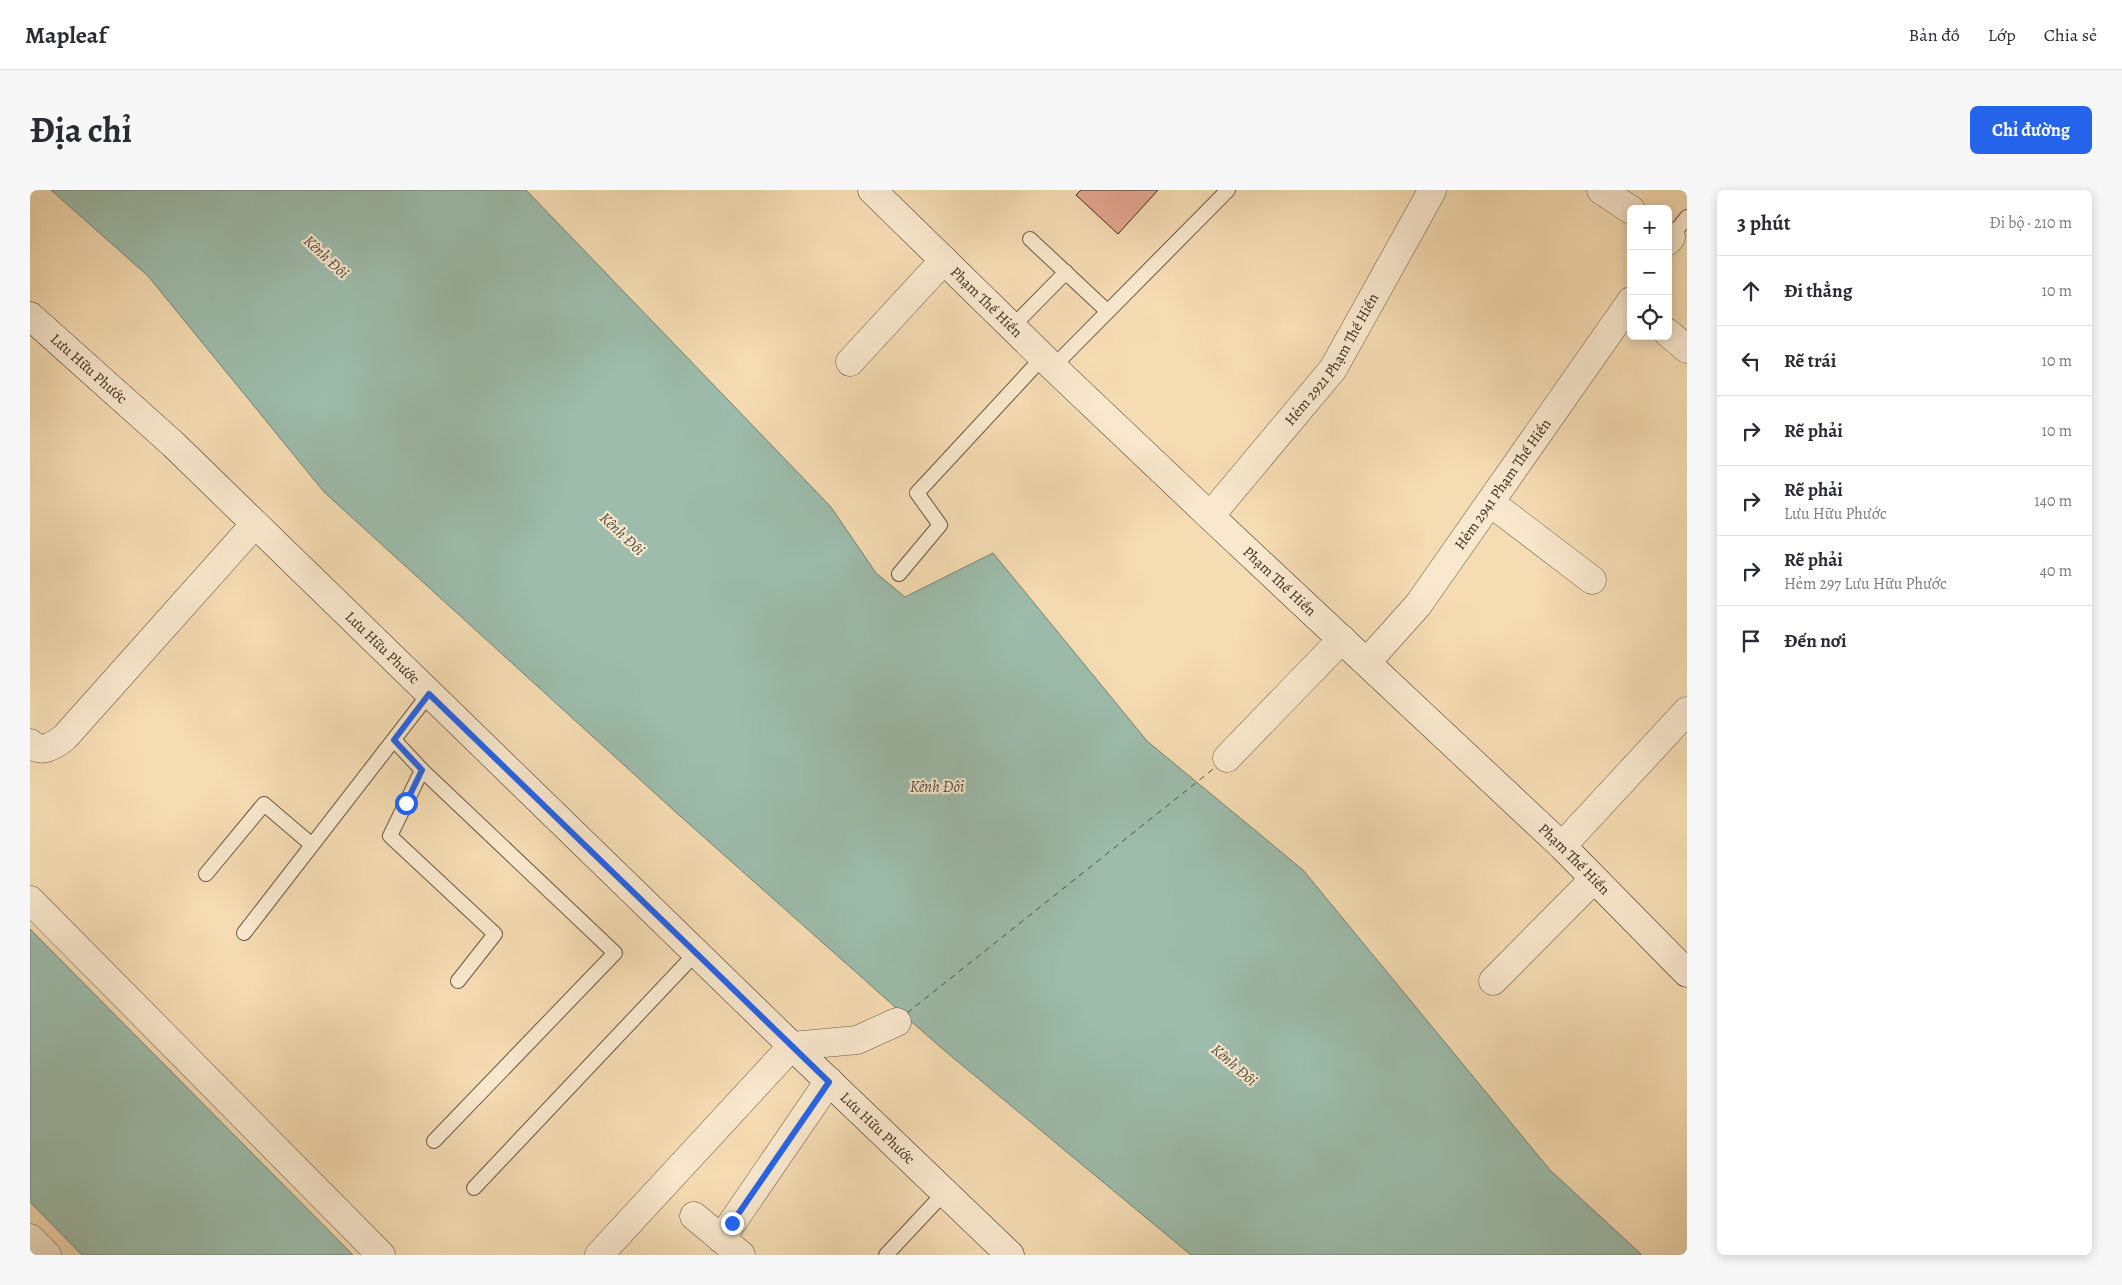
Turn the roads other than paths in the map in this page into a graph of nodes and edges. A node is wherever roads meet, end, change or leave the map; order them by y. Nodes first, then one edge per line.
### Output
1 (872, 190) edge
2 (1228, 190) edge
3 (1431, 190) edge
4 (1601, 190) edge
5 (1627, 207) edge
6 (1030, 239) dead end
7 (944, 260) junction
8 (1066, 272) junction
9 (1627, 308) edge
10 (1107, 312) junction
11 (30, 316) edge
12 (1012, 327) junction
13 (1672, 336) edge
14 (1687, 349) edge
15 (850, 362) dead end
16 (1048, 362) junction
17 (1491, 503) junction
18 (1210, 516) junction
19 (255, 524) junction
20 (899, 574) dead end
21 (1592, 580) dead end
22 (1342, 639) junction
23 (1367, 662) junction
24 (429, 694) junction
25 (1687, 711) edge
26 (394, 740) junction
27 (30, 743) edge
28 (1227, 758) dead end
29 (422, 770) junction
30 (312, 845) junction
31 (1562, 846) junction
32 (206, 874) dead end
33 (1594, 878) junction
34 (30, 900) edge
35 (244, 933) dead end
36 (696, 953) junction
37 (1687, 973) edge
38 (458, 981) dead end
39 (1493, 981) dead end
40 (897, 1022) dead end
41 (792, 1046) junction
42 (829, 1082) junction
43 (434, 1141) dead end
44 (474, 1188) dead end
45 (944, 1193) junction
46 (694, 1216) dead end
47 (30, 1238) edge
48 (731, 1247) edge
49 (47, 1255) edge
50 (382, 1255) edge
51 (599, 1255) edge
52 (886, 1255) edge
53 (1010, 1255) edge

1 - 7 street, Phạm Thế Hiển
2 - 10 lane
3 - 18 street, Hẻm 2921 Phạm Thế Hiển
4 - 5 street
6 - 8 lane
7 - 12 street, Phạm Thế Hiển
7 - 15 street
8 - 10 lane
8 - 12 lane
9 - 17 street, Hẻm 2941 Phạm Thế Hiển
10 - 16 lane
11 - 19 street, Lưu Hữu Phước
12 - 16 street, Phạm Thế Hiển
13 - 14 street
16 - 18 street, Phạm Thế Hiển
16 - 20 lane
17 - 21 street
17 - 23 street, Hẻm 2941 Phạm Thế Hiển
18 - 22 street, Phạm Thế Hiển
19 - 24 street, Lưu Hữu Phước
19 - 27 street
22 - 23 street, Phạm Thế Hiển
22 - 28 street
23 - 31 street, Phạm Thế Hiển
24 - 26 lane
24 - 36 street, Lưu Hữu Phước
25 - 31 street
26 - 29 lane
26 - 30 lane
29 - 38 lane
29 - 43 lane
30 - 32 lane
30 - 35 lane
31 - 33 street, Phạm Thế Hiển
33 - 37 street, Phạm Thế Hiển
33 - 39 street
34 - 50 street
36 - 41 street, Lưu Hữu Phước
36 - 44 lane
40 - 41 street
41 - 42 street, Lưu Hữu Phước
41 - 51 street
42 - 45 street, Lưu Hữu Phước
42 - 48 street
45 - 52 lane
45 - 53 street, Lưu Hữu Phước
46 - 48 street
47 - 49 street

